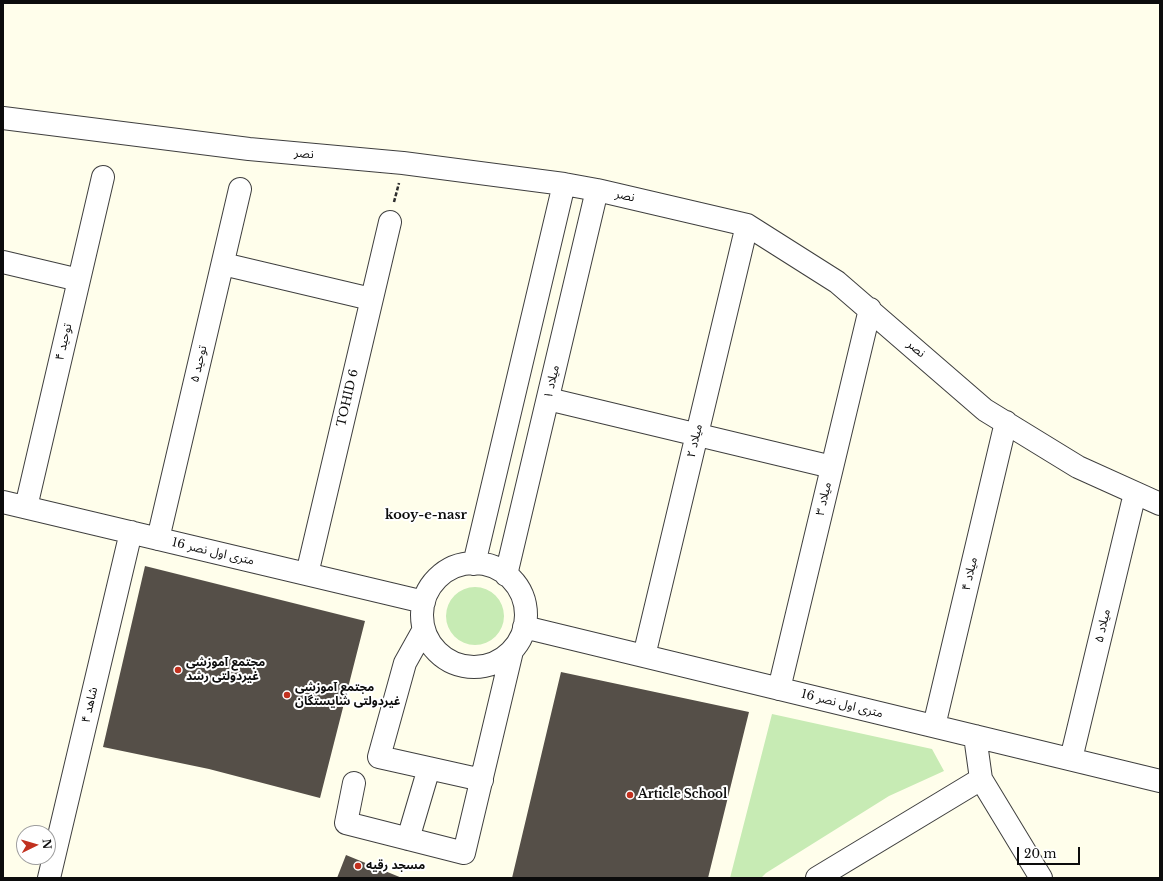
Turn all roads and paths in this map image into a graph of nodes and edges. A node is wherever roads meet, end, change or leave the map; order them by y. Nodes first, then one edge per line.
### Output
1 (3, 118) edge
2 (403, 163) junction
3 (104, 177) dead end
4 (564, 184) junction
5 (240, 189) dead end
6 (598, 190) junction
7 (390, 222) joint
8 (746, 225) junction
9 (3, 262) edge
10 (222, 264) junction
11 (79, 280) junction
12 (371, 299) junction
13 (870, 309) junction
14 (548, 399) junction
15 (1006, 422) junction
16 (697, 435) junction
17 (832, 467) junction
18 (1135, 493) junction
19 (3, 502) edge
20 (1160, 504) edge
21 (26, 507) junction
22 (131, 532) junction
23 (158, 539) junction
24 (474, 564) junction
25 (307, 574) junction
26 (506, 575) junction
27 (424, 602) junction
28 (524, 627) junction
29 (424, 629) junction
30 (512, 651) junction
31 (644, 656) junction
32 (779, 689) junction
33 (934, 726) junction
34 (975, 736) junction
35 (1071, 760) junction
36 (429, 768) junction
37 (981, 779) junction
38 (482, 780) junction
39 (1160, 781) edge
40 (354, 783) dead end
41 (408, 839) junction
42 (827, 876) edge
43 (49, 878) edge
44 (1041, 878) edge

1 - 2 street, نصر
2 - 4 street, نصر
2 - 7 path
3 - 11 street, توحید ۴
4 - 6 street, نصر
4 - 24 street
5 - 10 street, توحید ۵
6 - 8 street, نصر
6 - 14 street, میلاد ۱
7 - 12 street, TOHID 6
8 - 13 street, نصر
8 - 16 street, میلاد ۲
9 - 11 street
10 - 12 street
10 - 23 street, توحید ۵
11 - 21 street, توحید ۴
12 - 25 street, TOHID 6
13 - 15 street, نصر
13 - 17 street, میلاد ۳
14 - 16 street
14 - 26 street, میلاد ۱
15 - 18 street, نصر
15 - 33 street, میلاد ۴
16 - 17 street
16 - 31 street, میلاد ۲
17 - 32 street, میلاد ۳
18 - 20 street, نصر
18 - 35 street, میلاد ۵
19 - 21 street, 16 متری اول نصر
21 - 22 street, 16 متری اول نصر
22 - 23 street, 16 متری اول نصر
22 - 43 street, شاهد ۴
23 - 25 street, 16 متری اول نصر
24 - 26 street
24 - 27 street
25 - 27 street, 16 متری اول نصر
26 - 28 street
27 - 29 street
28 - 30 street
28 - 31 street, 16 متری اول نصر
29 - 30 street
29 - 36 street
30 - 38 street
31 - 32 street, 16 متری اول نصر
32 - 33 street, 16 متری اول نصر
33 - 34 street, 16 متری اول نصر
34 - 35 street, 16 متری اول نصر
34 - 37 street
35 - 39 street, 16 متری اول نصر
36 - 38 street
36 - 41 street
37 - 42 street
37 - 44 street
38 - 41 street
40 - 41 street

